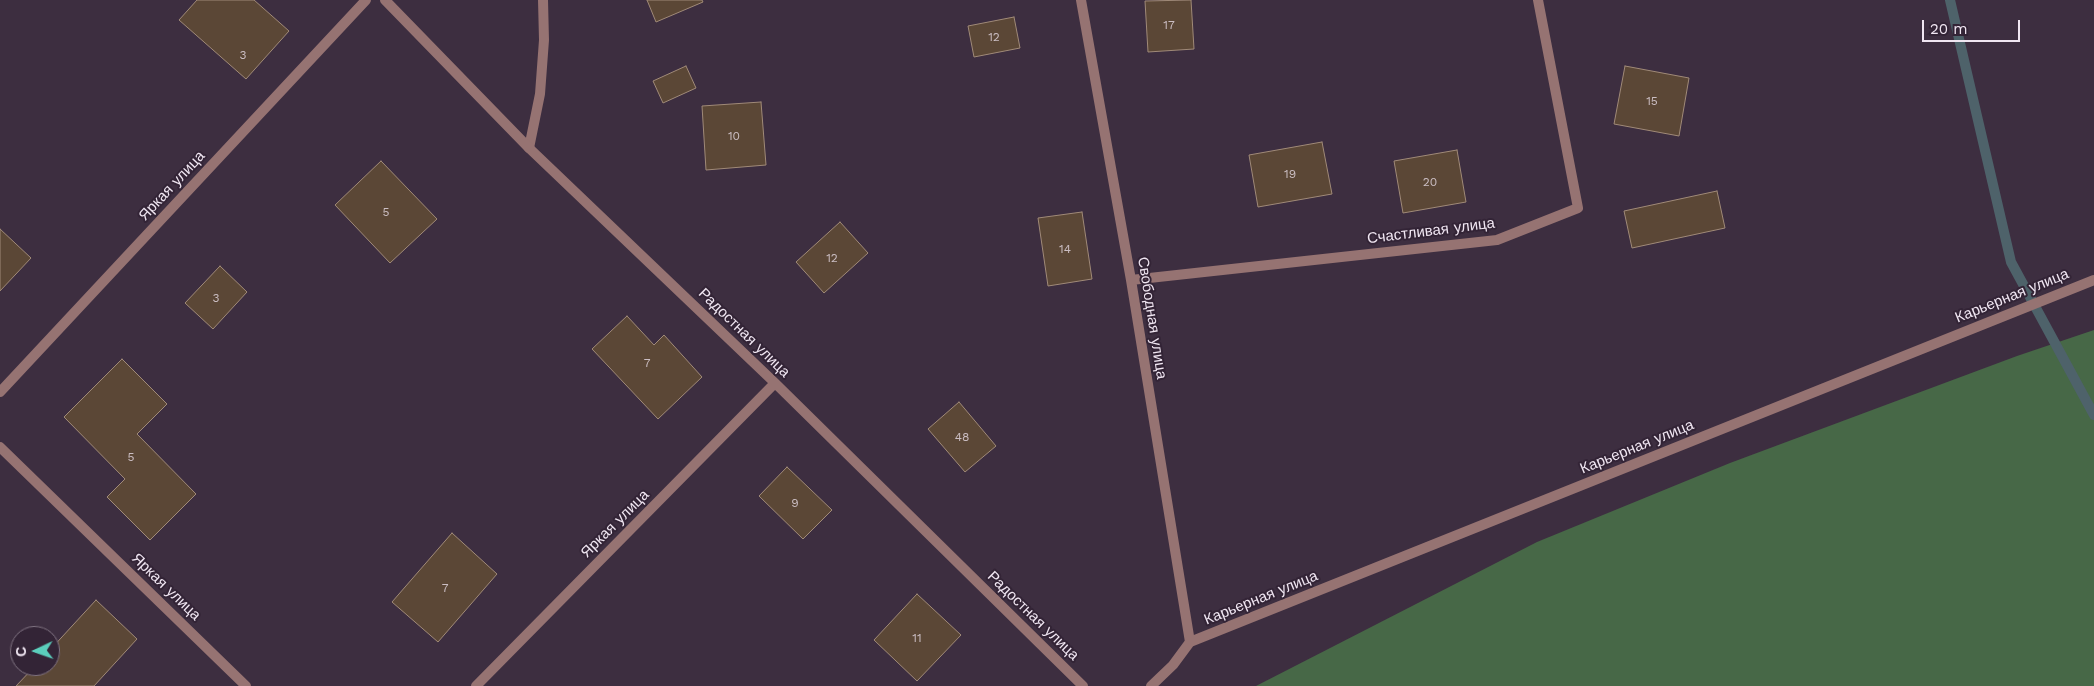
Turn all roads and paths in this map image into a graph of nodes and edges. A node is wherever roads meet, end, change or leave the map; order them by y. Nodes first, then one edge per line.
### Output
1 (366, 0) edge
2 (385, 0) edge
3 (543, 0) edge
4 (1081, 0) edge
5 (1538, 0) edge
6 (529, 148) junction
7 (1131, 280) junction
8 (2094, 280) edge
9 (774, 383) junction
10 (0, 392) edge
11 (0, 447) edge
12 (1190, 642) junction
13 (246, 686) edge
14 (476, 686) edge
15 (1083, 686) edge
16 (1150, 686) edge

1 - 10 street, Яркая улица
2 - 6 street, Радостная улица
3 - 6 street
4 - 7 street, Свободная улица
5 - 7 street, Счастливая улица
6 - 9 street, Радостная улица
7 - 12 street, Свободная улица
8 - 12 street, Карьерная улица
9 - 14 street, Яркая улица
9 - 15 street, Радостная улица
11 - 13 street, Яркая улица
12 - 16 street

